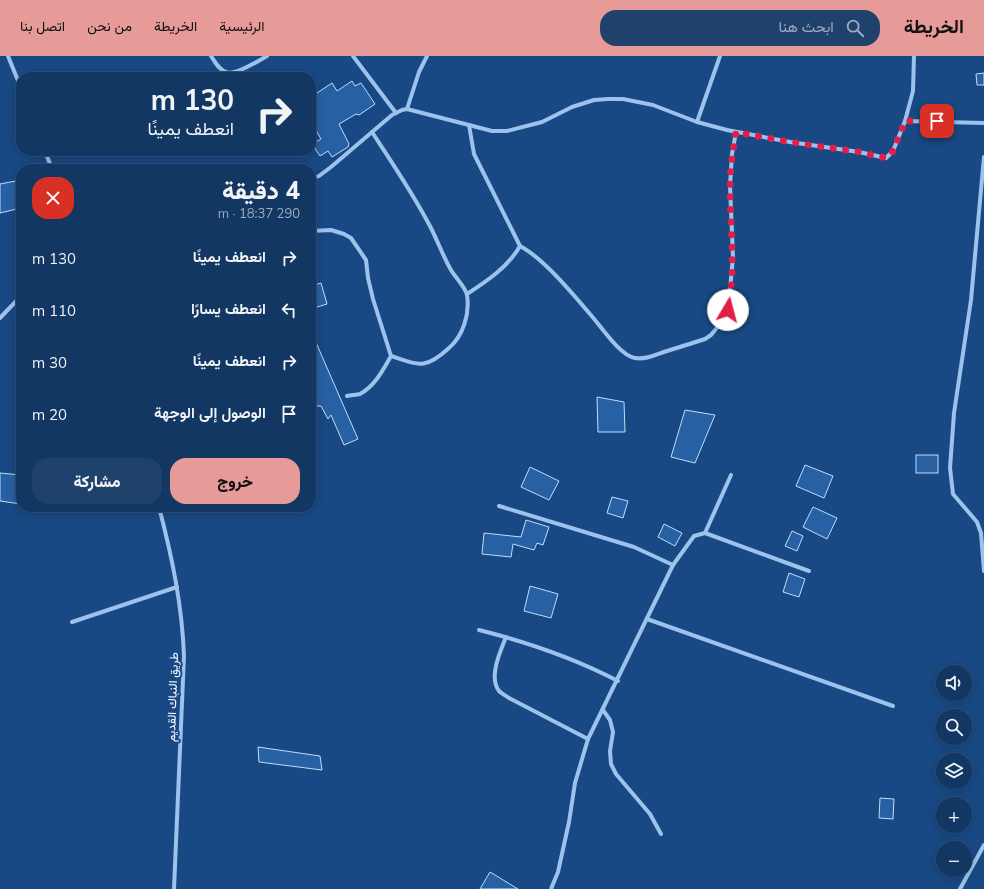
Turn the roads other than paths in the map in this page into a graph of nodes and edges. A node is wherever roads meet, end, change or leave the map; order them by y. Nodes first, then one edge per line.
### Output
1 (8, 56) edge
2 (211, 56) edge
3 (268, 56) edge
4 (353, 56) edge
5 (427, 56) edge
6 (720, 56) edge
7 (914, 56) edge
8 (225, 72) edge
9 (237, 72) edge
10 (16, 76) edge
11 (406, 109) junction
12 (396, 113) junction
13 (905, 121) junction
14 (697, 122) junction
15 (984, 123) edge
16 (469, 124) junction
17 (372, 132) junction
18 (736, 132) junction
19 (984, 157) edge
20 (316, 177) edge
21 (316, 231) edge
22 (520, 246) junction
23 (467, 294) junction
24 (16, 301) edge
25 (0, 318) edge
26 (391, 356) junction
27 (347, 396) dead end
28 (731, 475) dead end
29 (499, 506) dead end
30 (160, 512) edge
31 (982, 532) edge
32 (705, 533) junction
33 (673, 565) junction
34 (809, 571) dead end
35 (984, 571) edge
36 (177, 587) junction
37 (647, 619) junction
38 (72, 622) dead end
39 (479, 630) dead end
40 (506, 637) junction
41 (618, 681) junction
42 (893, 706) dead end
43 (603, 710) junction
44 (588, 739) junction
45 (661, 834) dead end
46 (984, 845) edge
47 (174, 889) edge
48 (551, 889) edge
49 (960, 889) edge

1 - 10 street
2 - 8 street
3 - 9 street
4 - 12 street
5 - 11 street
6 - 14 street
7 - 13 street
11 - 12 street
11 - 16 street
12 - 17 street
13 - 15 street
13 - 18 street
14 - 16 street
14 - 18 street
16 - 22 street
17 - 20 street
17 - 23 street
18 - 22 street
19 - 31 street
21 - 26 street
22 - 23 street
23 - 26 street
24 - 25 street
26 - 27 street
28 - 32 street
29 - 33 street
30 - 36 street, طريق النباك القديم
31 - 35 street
32 - 33 street
32 - 34 street
33 - 37 street
36 - 38 street
36 - 47 street, طريق النباك القديم
37 - 41 street
37 - 42 street
39 - 40 street
40 - 41 street
40 - 44 street
41 - 43 street
43 - 44 street
43 - 45 street
44 - 48 street
46 - 49 street

